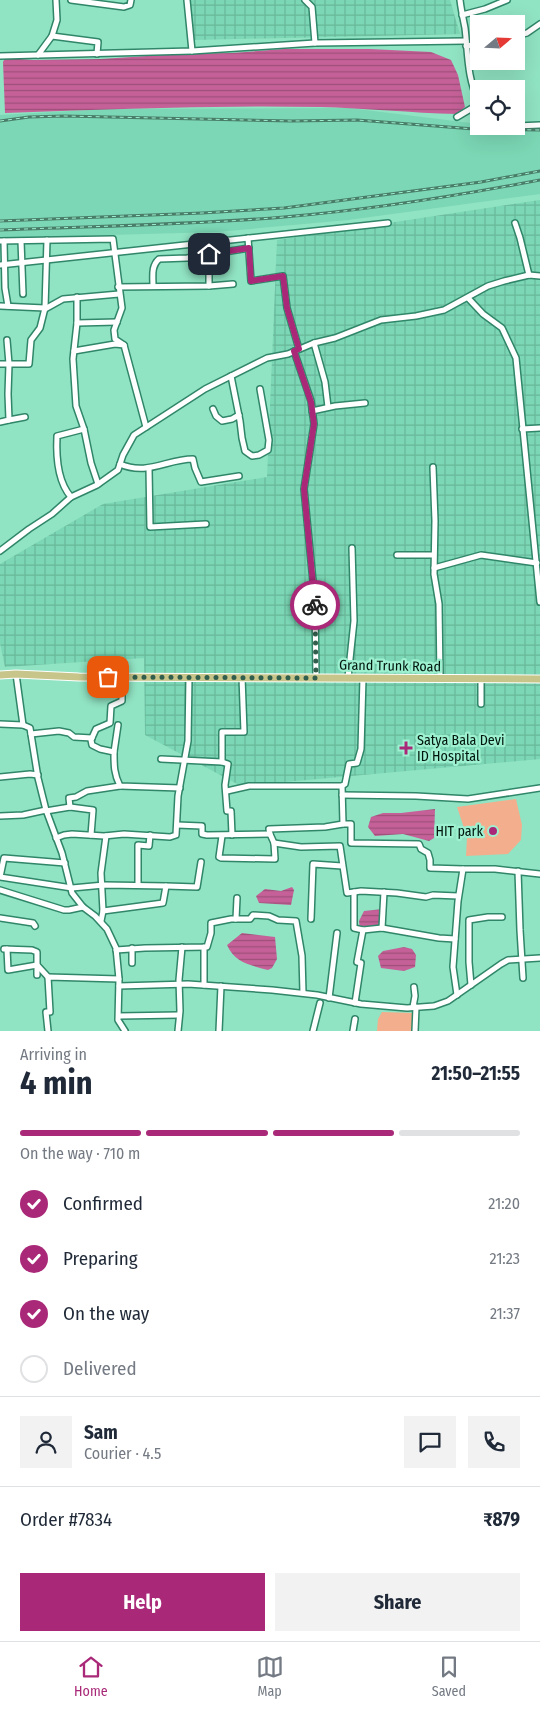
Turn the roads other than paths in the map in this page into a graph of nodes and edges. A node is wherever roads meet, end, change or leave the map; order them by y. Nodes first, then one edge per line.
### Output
1 (56, 0) edge
2 (71, 0) edge
3 (131, 0) edge
4 (187, 0) edge
5 (305, 0) edge
6 (460, 0) edge
7 (507, 0) edge
8 (94, 1) edge
9 (113, 2) edge
10 (462, 15) junction
11 (540, 24) edge
12 (525, 34) edge
13 (52, 36) junction
14 (315, 43) junction
15 (466, 44) junction
16 (470, 44) edge
17 (192, 51) junction
18 (97, 54) junction
19 (38, 55) junction
20 (0, 56) edge
21 (471, 80) edge
22 (470, 109) edge
23 (457, 117) dead end
24 (540, 125) edge
25 (525, 126) edge
26 (388, 223) dead end
27 (515, 223) dead end
28 (248, 238) junction
29 (47, 240) junction
30 (2, 241) edge
31 (21, 241) junction
32 (249, 248) junction
33 (114, 253) junction
34 (209, 254) junction
35 (46, 260) junction
36 (22, 263) junction
37 (2, 265) edge
38 (529, 275) junction
39 (540, 276) edge
40 (233, 284) dead end
41 (153, 286) junction
42 (209, 286) junction
43 (118, 287) junction
44 (24, 294) dead end
45 (119, 294) junction
46 (77, 297) junction
47 (468, 298) junction
48 (0, 306) edge
49 (8, 306) junction
50 (45, 308) junction
51 (116, 322) junction
52 (77, 323) junction
53 (7, 340) dead end
54 (314, 344) junction
55 (124, 345) junction
56 (297, 350) junction
57 (74, 351) junction
58 (0, 364) edge
59 (9, 364) junction
60 (232, 376) junction
61 (260, 389) dead end
62 (366, 403) dead end
63 (328, 407) junction
64 (213, 409) dead end
65 (312, 411) junction
66 (239, 415) junction
67 (25, 417) dead end
68 (9, 420) junction
69 (0, 422) edge
70 (146, 427) junction
71 (540, 428) edge
72 (84, 429) junction
73 (522, 429) junction
74 (120, 464) junction
75 (433, 467) dead end
76 (149, 468) junction
77 (239, 476) dead end
78 (98, 484) junction
79 (71, 497) junction
80 (206, 524) dead end
81 (352, 548) dead end
82 (538, 548) edge
83 (0, 550) edge
84 (397, 555) dead end
85 (433, 556) junction
86 (537, 563) junction
87 (434, 568) junction
88 (540, 602) edge
89 (16, 674) junction
90 (0, 675) edge
91 (122, 677) junction
92 (188, 677) junction
93 (242, 678) junction
94 (316, 678) junction
95 (348, 678) junction
96 (363, 678) junction
97 (440, 679) junction
98 (481, 679) junction
99 (540, 679) edge
100 (481, 704) dead end
101 (0, 724) edge
102 (23, 725) junction
103 (118, 725) dead end
104 (31, 734) junction
105 (92, 738) junction
106 (114, 752) junction
107 (161, 759) dead end
108 (185, 761) junction
109 (222, 762) junction
110 (38, 775) junction
111 (0, 777) edge
112 (120, 786) junction
113 (342, 786) junction
114 (180, 788) junction
115 (540, 788) edge
116 (227, 791) junction
117 (342, 795) junction
118 (70, 807) junction
119 (46, 810) junction
120 (0, 816) edge
121 (343, 824) junction
122 (177, 825) junction
123 (270, 834) junction
124 (91, 835) junction
125 (150, 835) junction
126 (232, 835) junction
127 (106, 836) junction
128 (222, 836) junction
129 (56, 838) junction
130 (274, 843) junction
131 (201, 862) dead end
132 (65, 864) junction
133 (342, 866) junction
134 (463, 869) junction
135 (518, 871) junction
136 (540, 874) edge
137 (0, 879) edge
138 (138, 885) junction
139 (102, 886) junction
140 (166, 886) junction
141 (72, 888) junction
142 (0, 890) edge
143 (354, 892) junction
144 (384, 892) junction
145 (458, 896) junction
146 (237, 898) dead end
147 (83, 907) junction
148 (104, 911) junction
149 (502, 917) dead end
150 (0, 918) edge
151 (236, 919) junction
152 (311, 919) dead end
153 (101, 922) junction
154 (35, 926) dead end
155 (382, 928) junction
156 (363, 930) junction
157 (337, 934) dead end
158 (455, 939) junction
159 (182, 947) junction
160 (132, 948) junction
161 (204, 948) junction
162 (116, 950) junction
163 (540, 958) edge
164 (522, 959) junction
165 (132, 963) dead end
166 (37, 965) junction
167 (36, 975) dead end
168 (48, 977) junction
169 (524, 978) dead end
170 (119, 979) junction
171 (179, 984) junction
172 (204, 985) junction
173 (471, 985) junction
174 (120, 986) junction
175 (221, 986) junction
176 (414, 986) dead end
177 (304, 993) junction
178 (457, 996) junction
179 (329, 998) junction
180 (355, 1003) junction
181 (320, 1004) dead end
182 (414, 1007) junction
183 (119, 1016) junction
184 (180, 1016) junction
185 (355, 1019) dead end
186 (48, 1031) edge
187 (125, 1031) edge
188 (178, 1031) edge
189 (218, 1031) edge
190 (313, 1031) edge
191 (353, 1031) edge
192 (415, 1031) edge

1 - 13 street
2 - 8 street
3 - 9 street
4 - 17 street
5 - 14 street
6 - 10 street
7 - 10 street
8 - 9 street
10 - 15 street
11 - 12 street
13 - 18 street
13 - 19 street
14 - 15 street
14 - 17 street
15 - 16 street
15 - 21 street
17 - 18 street
18 - 19 street
19 - 20 street
22 - 23 street
24 - 25 street
26 - 28 street
27 - 38 street
28 - 32 street
28 - 33 street
29 - 31 street
29 - 33 street
29 - 35 street
30 - 31 street
30 - 37 street
31 - 36 street
32 - 34 street
32 - 56 street
33 - 35 street
33 - 43 street
34 - 41 street
34 - 42 street
35 - 36 street
35 - 50 street
36 - 37 street
36 - 44 street
37 - 49 street
38 - 39 street
38 - 47 street
40 - 42 street
41 - 42 street
41 - 43 street
43 - 45 street
45 - 46 street
45 - 51 street
46 - 50 street
46 - 52 street
47 - 54 street
47 - 73 street
48 - 49 street
49 - 50 street
50 - 59 street
51 - 52 street
51 - 55 street
52 - 57 street
53 - 59 street
54 - 56 street
54 - 63 street
55 - 57 street
55 - 70 street
56 - 60 street
56 - 65 street
57 - 72 street
58 - 59 street
59 - 68 street
60 - 66 street
60 - 70 street
61 - 66 street
62 - 63 street
63 - 65 street
64 - 66 street
65 - 94 street
67 - 68 street
68 - 69 street
70 - 74 street
71 - 73 street
72 - 78 street
72 - 79 street
73 - 82 street
74 - 76 street
74 - 78 street
75 - 85 street
76 - 77 street
76 - 80 street
78 - 79 street
79 - 83 street
81 - 95 street
82 - 86 street
84 - 85 street
85 - 87 street
86 - 87 street
86 - 88 street
87 - 97 street
89 - 90 main road, Grand Trunk Road
89 - 91 main road, Grand Trunk Road
89 - 102 street
91 - 92 main road, Grand Trunk Road
91 - 105 street
92 - 93 main road, Grand Trunk Road
92 - 108 street
93 - 94 main road, Grand Trunk Road
93 - 109 street
94 - 95 main road, Grand Trunk Road
95 - 96 main road, Grand Trunk Road
96 - 97 main road, Grand Trunk Road
96 - 113 street
97 - 98 main road, Grand Trunk Road
98 - 99 main road, Grand Trunk Road
98 - 100 street
101 - 102 street
102 - 104 street
103 - 106 street
104 - 105 street
104 - 110 street
105 - 106 street
106 - 112 street
107 - 108 street
108 - 109 street
108 - 114 street
109 - 116 street
110 - 111 street
110 - 119 street
112 - 114 street
112 - 118 street
113 - 116 street
113 - 117 street
114 - 122 street
115 - 117 street
116 - 126 street
117 - 121 street
118 - 119 street
118 - 124 street
119 - 120 street
119 - 129 street
121 - 123 street
121 - 134 street
122 - 125 street
122 - 128 street
123 - 126 street
123 - 130 street
124 - 127 street
124 - 129 street
125 - 127 street
125 - 138 street
126 - 128 street
127 - 139 street
128 - 130 street
129 - 132 street
130 - 133 street
131 - 140 street
132 - 137 street
132 - 141 street
133 - 143 street
133 - 152 street
134 - 135 street
134 - 145 street
135 - 136 street
135 - 164 street
137 - 141 street
138 - 139 street
138 - 140 street
139 - 141 street
139 - 148 street
140 - 148 street
141 - 147 street
142 - 147 street
143 - 144 street
143 - 156 street
144 - 145 street
144 - 155 street
145 - 158 street
146 - 151 street
147 - 153 street
148 - 153 street
149 - 173 street
150 - 154 street
151 - 161 street
151 - 177 street
153 - 162 street
155 - 156 street
155 - 158 street
156 - 180 street
157 - 179 street
158 - 178 street
159 - 160 street
159 - 161 street
159 - 171 street
160 - 162 street
160 - 165 street
161 - 172 street
162 - 170 street
163 - 164 street
164 - 169 street
164 - 173 street
166 - 166 street
166 - 167 street
166 - 168 street
168 - 170 street
168 - 186 street
170 - 174 street
171 - 172 street
171 - 174 street
171 - 184 street
172 - 175 street
173 - 178 street
174 - 183 street
175 - 177 street
175 - 189 street
176 - 182 street
177 - 179 street
178 - 182 street
179 - 180 street
180 - 182 street
181 - 190 street
182 - 192 street
183 - 184 street
183 - 187 street
184 - 188 street
185 - 191 street

